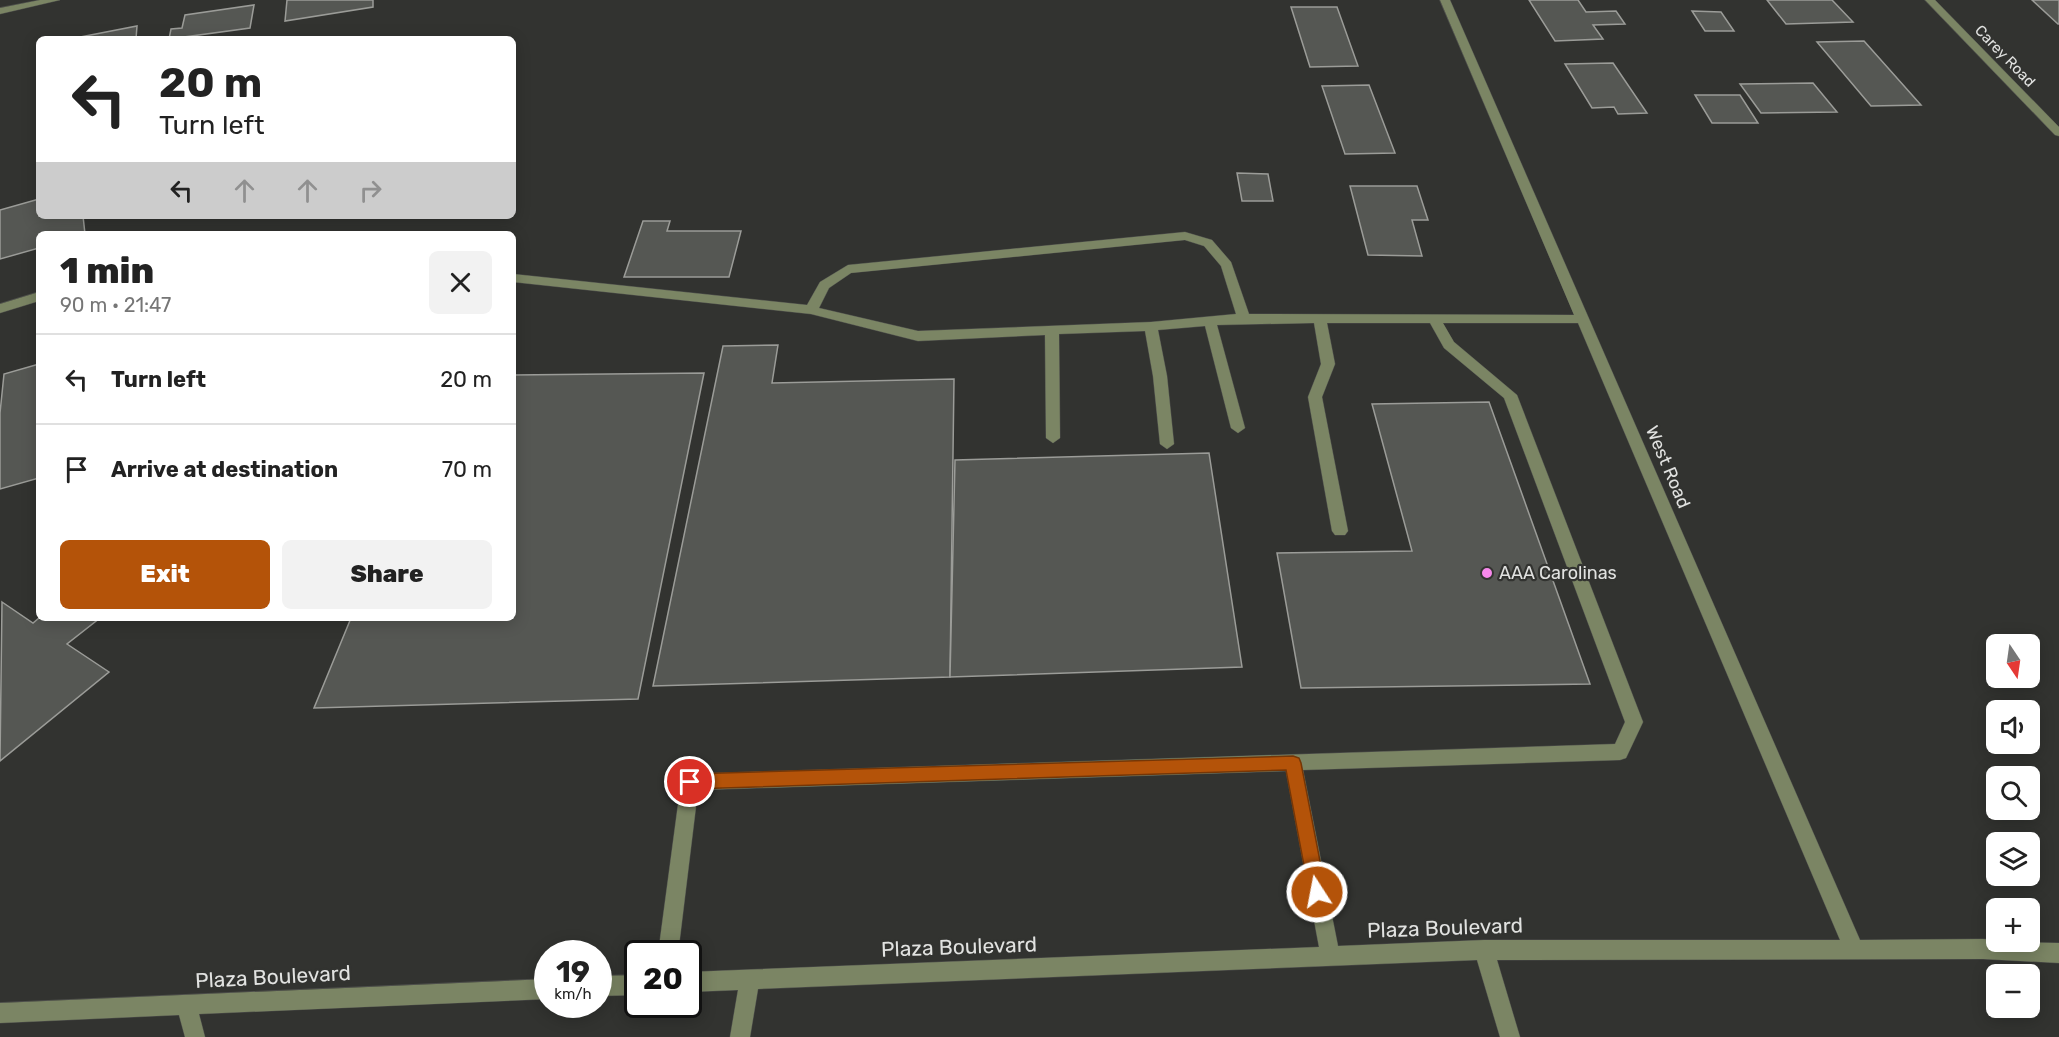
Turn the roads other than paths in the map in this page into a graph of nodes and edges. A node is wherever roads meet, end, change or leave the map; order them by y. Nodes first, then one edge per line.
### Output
1 (56, 0) edge
2 (1445, 0) edge
3 (1930, 0) edge
4 (0, 12) edge
5 (2059, 133) edge
6 (516, 278) edge
7 (36, 297) edge
8 (0, 309) edge
9 (811, 309) junction
10 (1244, 318) junction
11 (1320, 319) junction
12 (1434, 319) junction
13 (1583, 320) junction
14 (1210, 321) junction
15 (1151, 326) junction
16 (1052, 330) junction
17 (1238, 428) dead end
18 (1053, 438) dead end
19 (1167, 444) dead end
20 (1340, 531) dead end
21 (1293, 763) junction
22 (670, 940) edge
23 (1854, 949) junction
24 (1484, 950) junction
25 (2059, 953) edge
26 (1330, 956) junction
27 (750, 979) junction
28 (702, 981) edge
29 (534, 990) edge
30 (186, 1005) junction
31 (0, 1013) edge
32 (195, 1037) edge
33 (740, 1037) edge
34 (1510, 1037) edge

1 - 4 street
2 - 13 street, West Road
3 - 5 street, Carey Road
6 - 9 street
7 - 8 street
9 - 10 street
9 - 16 street
10 - 11 street
10 - 14 street
11 - 12 street
11 - 20 street
12 - 13 street
12 - 21 street
13 - 23 street, West Road
14 - 15 street
14 - 17 street
15 - 16 street
15 - 19 street
16 - 18 street
21 - 22 street
21 - 26 street
23 - 24 street, Plaza Boulevard
23 - 25 street, Plaza Boulevard
24 - 26 street, Plaza Boulevard
24 - 34 street
26 - 27 street, Plaza Boulevard
27 - 28 street, Plaza Boulevard
27 - 33 street
29 - 30 street, Plaza Boulevard
30 - 31 street, Plaza Boulevard
30 - 32 street

